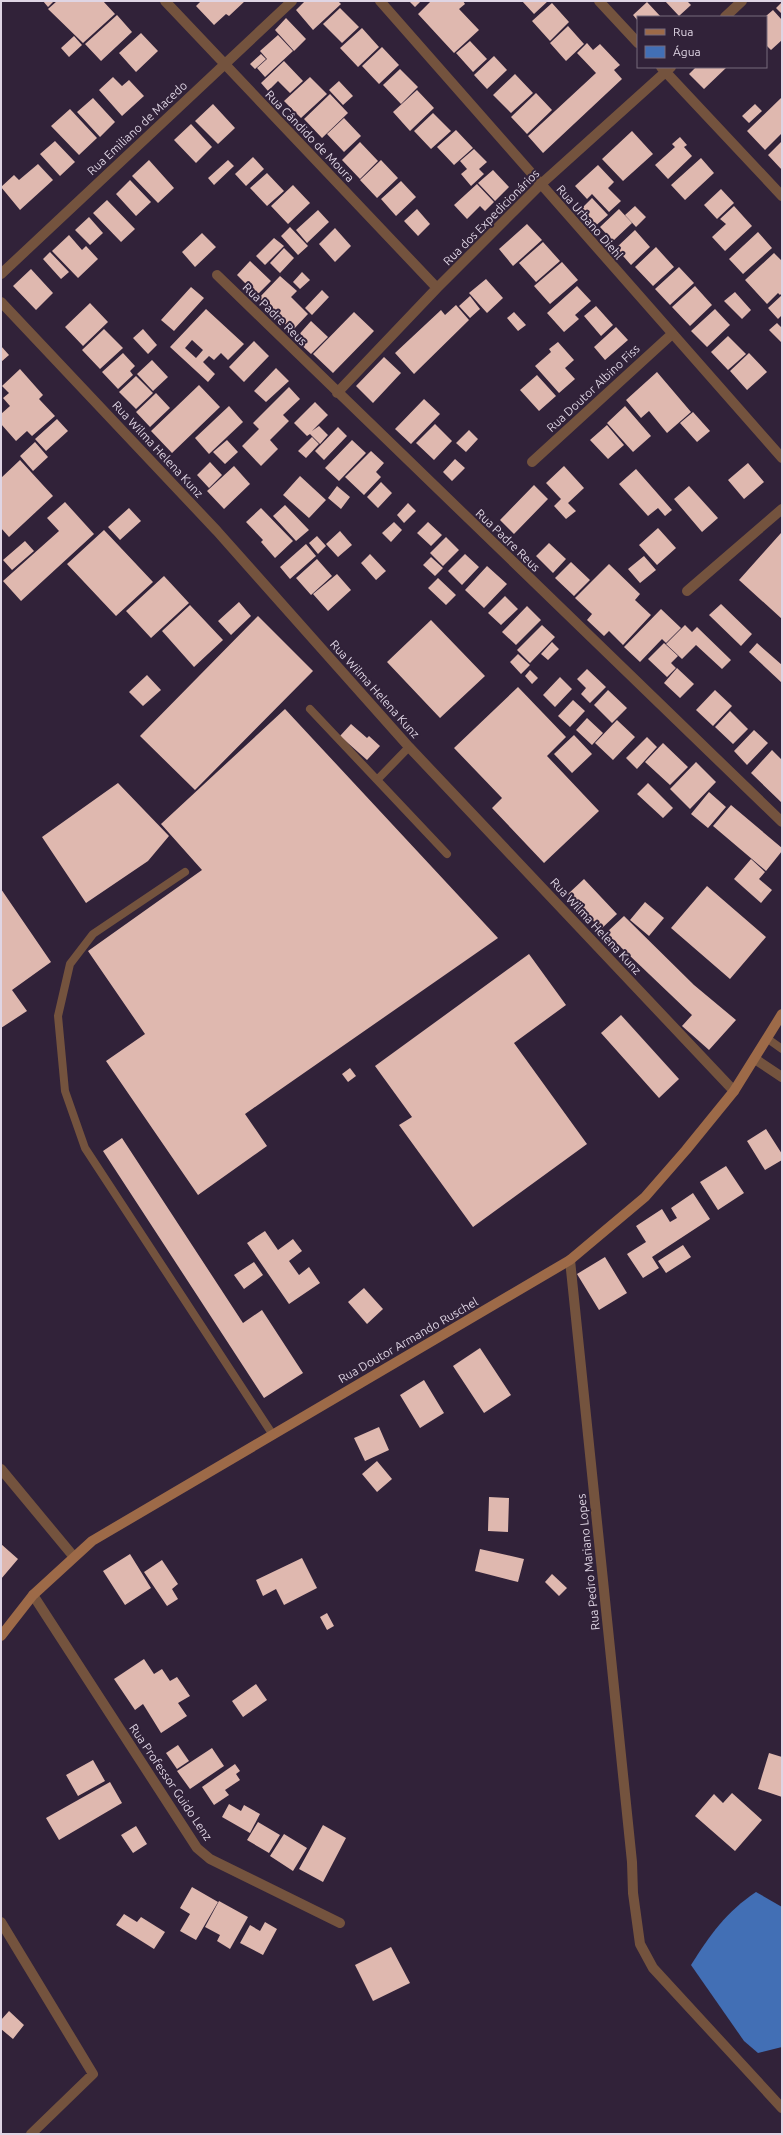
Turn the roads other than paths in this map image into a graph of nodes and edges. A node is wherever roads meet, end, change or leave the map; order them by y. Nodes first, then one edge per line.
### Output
1 (165, 1) edge
2 (292, 1) edge
3 (380, 1) edge
4 (599, 1) edge
5 (742, 1) edge
6 (726, 16) edge
7 (637, 42) edge
8 (224, 65) junction
9 (666, 69) edge
10 (540, 185) junction
11 (782, 196) edge
12 (1, 274) edge
13 (217, 276) dead end
14 (437, 288) junction
15 (1, 302) edge
16 (672, 334) junction
17 (337, 393) junction
18 (782, 458) edge
19 (532, 462) dead end
20 (782, 509) edge
21 (687, 591) dead end
22 (310, 709) dead end
23 (409, 747) junction
24 (377, 780) junction
25 (782, 822) edge
26 (447, 854) dead end
27 (185, 872) dead end
28 (782, 1014) edge
29 (768, 1039) junction
30 (782, 1049) edge
31 (755, 1059) junction
32 (782, 1077) edge
33 (734, 1091) junction
34 (570, 1260) junction
35 (273, 1435) junction
36 (1, 1468) edge
37 (74, 1557) junction
38 (33, 1595) junction
39 (1, 1636) edge
40 (1, 1922) edge
41 (340, 1923) dead end
42 (782, 2108) edge
43 (31, 2134) edge

1 - 8 street, Rua Cândido de Moura
2 - 8 street, Rua Emiliano de Macedo
3 - 10 street, Rua Urbano Diehl
4 - 7 street
5 - 6 street
8 - 12 street, Rua Emiliano de Macedo
8 - 14 street, Rua Cândido de Moura
9 - 10 street, Rua dos Expedicionários
9 - 11 street
10 - 14 street, Rua dos Expedicionários
10 - 16 street, Rua Urbano Diehl
13 - 17 street, Rua Padre Reus
14 - 17 street, Rua dos Expedicionários
15 - 23 street, Rua Wilma Helena Kunz
16 - 18 street, Rua Urbano Diehl
16 - 19 street, Rua Doutor Albino Fiss
17 - 25 street, Rua Padre Reus
20 - 21 street
22 - 24 lane
23 - 24 lane
23 - 33 street, Rua Wilma Helena Kunz
24 - 26 lane
27 - 35 lane
28 - 29 main road, Rua Doutor Armando Ruschel
29 - 30 lane
29 - 31 main road, Rua Doutor Armando Ruschel
31 - 32 street
31 - 33 main road, Rua Doutor Armando Ruschel
33 - 34 main road, Rua Doutor Armando Ruschel
34 - 35 main road, Rua Doutor Armando Ruschel
34 - 42 street, Rua Pedro Mariano Lopes
35 - 37 main road, Rua Doutor Armando Ruschel
36 - 37 street
37 - 38 main road, Rua Doutor Armando Ruschel
38 - 39 main road, Rua Doutor Armando Ruschel
38 - 41 street, Rua Professor Guido Lenz
40 - 43 street

